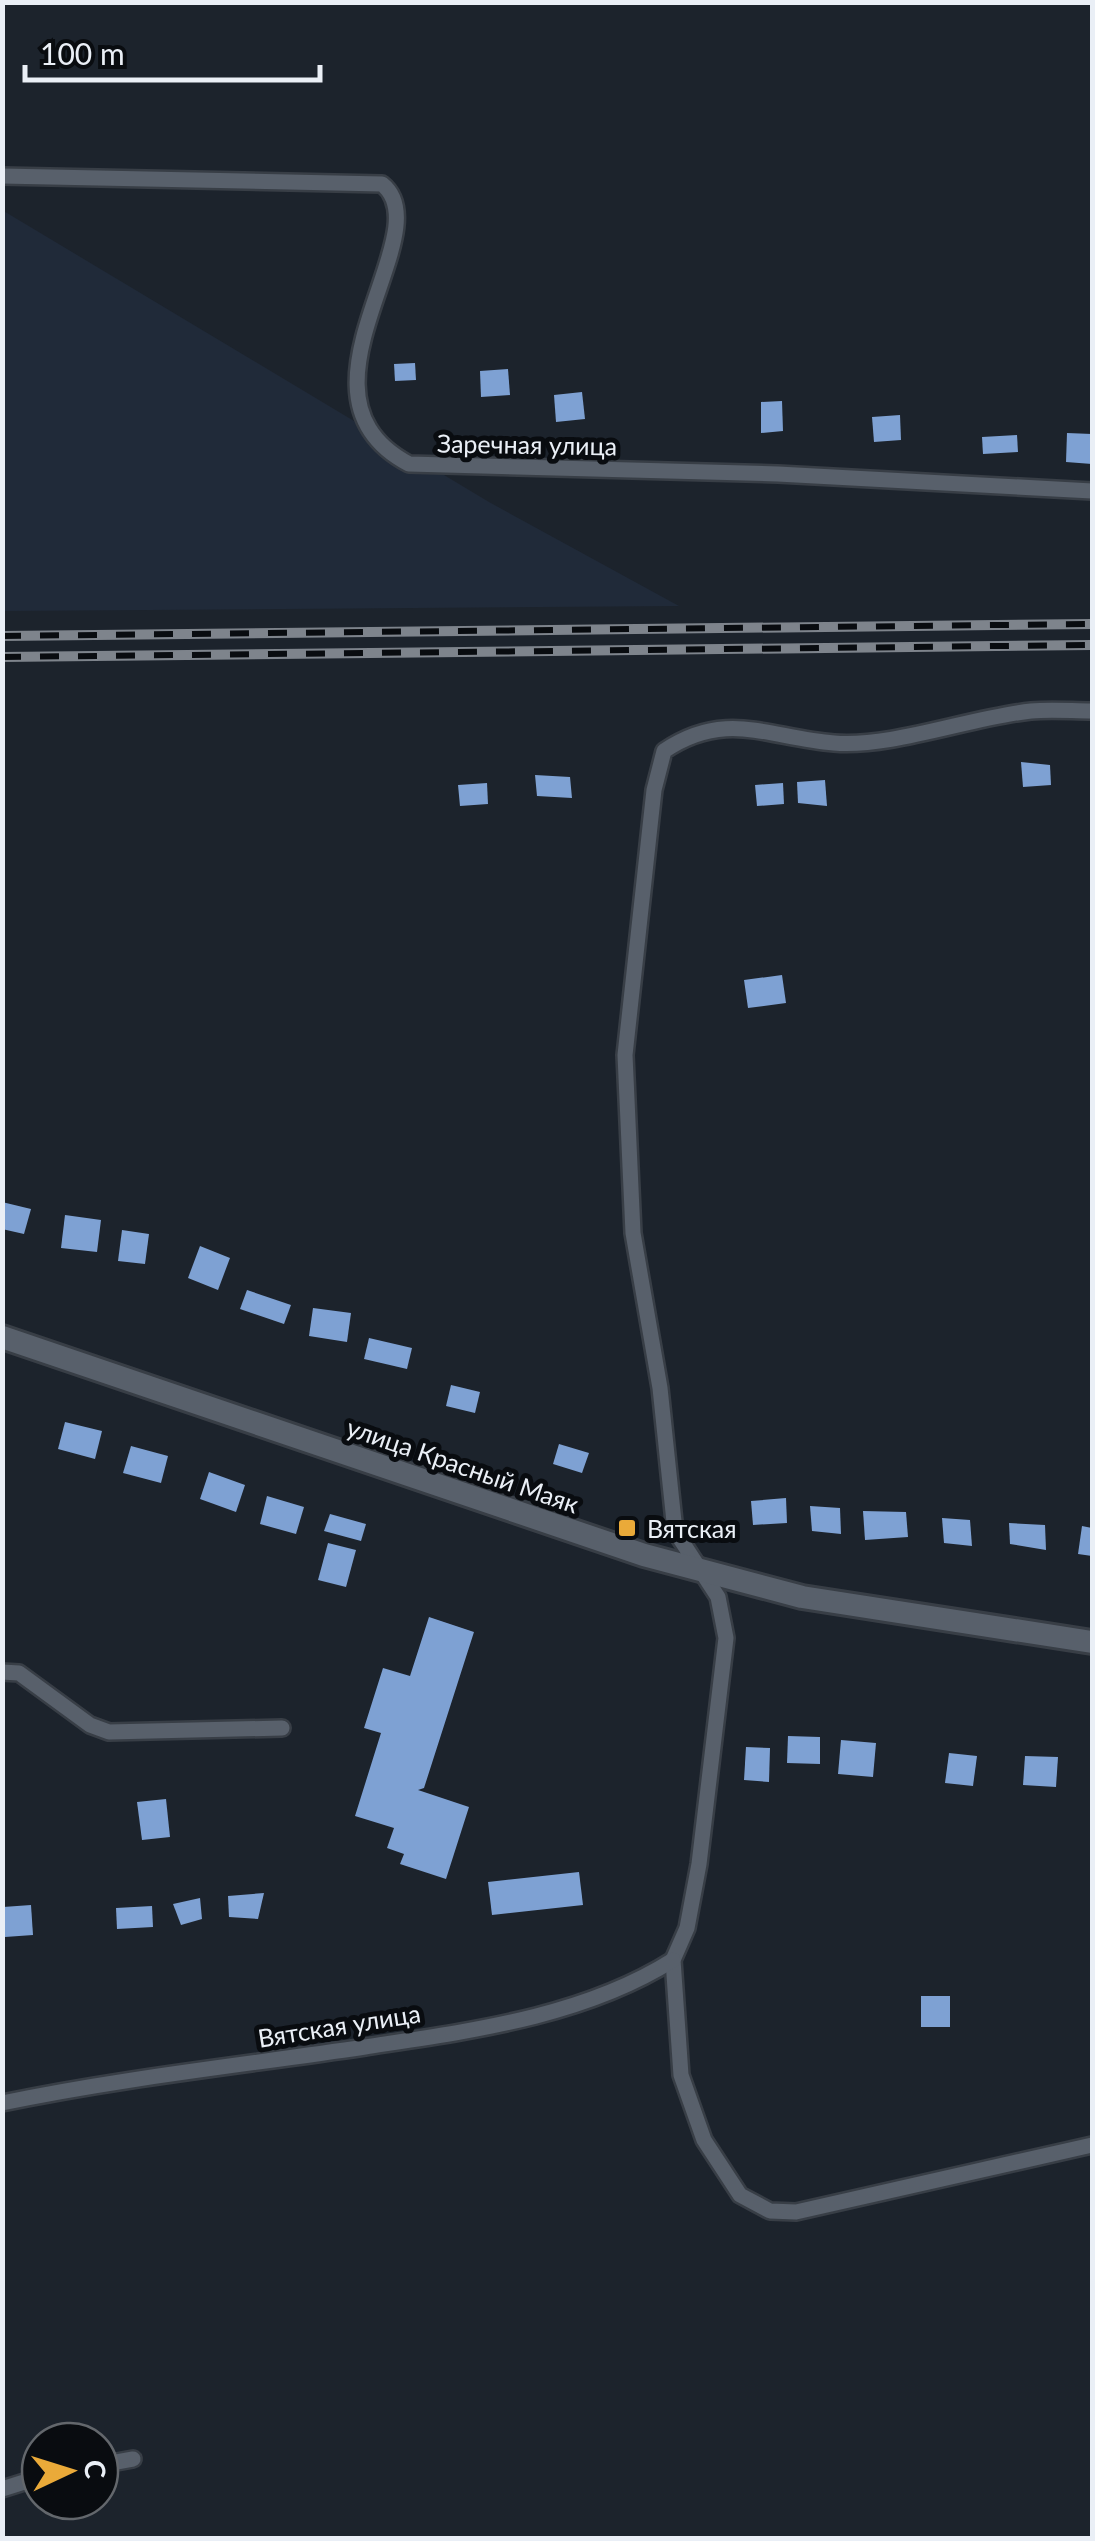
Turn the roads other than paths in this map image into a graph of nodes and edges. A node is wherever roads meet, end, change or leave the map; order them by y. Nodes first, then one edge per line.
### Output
1 (2, 176) edge
2 (1092, 491) edge
3 (1092, 711) edge
4 (2, 1337) edge
5 (704, 1571) junction
6 (1092, 1642) edge
7 (2, 1672) edge
8 (282, 1728) dead end
9 (672, 1960) junction
10 (2, 2103) edge
11 (1092, 2146) edge
12 (133, 2458) dead end
13 (120, 2461) edge

1 - 2 street, Заречная улица
3 - 5 street
4 - 5 street, улица Красный Маяк
5 - 6 street, улица Красный Маяк
5 - 9 street
7 - 8 street
9 - 10 street, Вятская улица
9 - 11 street
12 - 13 street

